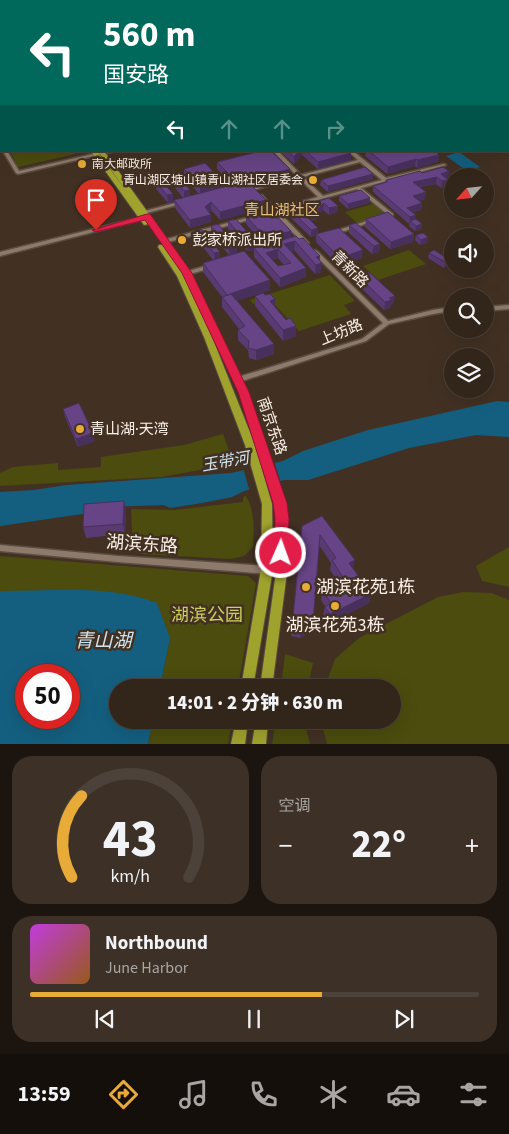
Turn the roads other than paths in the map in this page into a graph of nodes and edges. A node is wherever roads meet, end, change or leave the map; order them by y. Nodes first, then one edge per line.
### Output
1 (6, 152) edge
2 (276, 152) edge
3 (352, 152) edge
4 (98, 153) edge
5 (8, 157) junction
6 (360, 157) junction
7 (0, 159) edge
8 (444, 165) edge
9 (300, 176) junction
10 (384, 180) junction
11 (358, 188) junction
12 (322, 198) junction
13 (190, 200) edge
14 (275, 211) junction
15 (265, 214) edge
16 (143, 215) junction
17 (256, 216) edge
18 (384, 217) edge
19 (377, 219) edge
20 (330, 234) edge
21 (303, 240) junction
22 (311, 240) dead end
23 (165, 241) junction
24 (294, 241) edge
25 (0, 254) edge
26 (216, 264) edge
27 (187, 273) junction
28 (509, 307) edge
29 (494, 308) edge
30 (444, 311) edge
31 (386, 323) junction
32 (237, 380) junction
33 (262, 488) joint
34 (0, 548) edge
35 (267, 569) junction
36 (281, 571) junction
37 (249, 679) edge
38 (267, 679) edge
39 (240, 729) edge
40 (261, 729) edge
41 (238, 744) edge
42 (259, 744) edge

1 - 5 street
2 - 9 street
3 - 6 street
4 - 5 street
4 - 16 main road, 南京东路
5 - 7 street
6 - 9 street
6 - 10 street
8 - 10 street
9 - 12 street
9 - 14 street, 青新路
10 - 11 street
11 - 12 street
11 - 18 street
12 - 14 street
13 - 16 street
14 - 15 street
14 - 21 street, 青新路
16 - 23 main road, 南京东路
16 - 25 street
16 - 33 main road, 南京东路
17 - 23 street
19 - 20 street
21 - 22 street
21 - 24 street
21 - 31 street, 青新路
23 - 27 main road, 南京东路
26 - 27 street
27 - 32 main road, 南京东路
28 - 29 street
30 - 31 street, 上坊路
31 - 32 street, 上坊路
32 - 36 main road, 南京东路
33 - 35 main road, 南京东路
34 - 35 street, 湖滨东路
35 - 36 street, 湖滨东路
35 - 37 main road, 南京东路
36 - 38 main road, 南京东路
39 - 41 main road
40 - 42 main road

